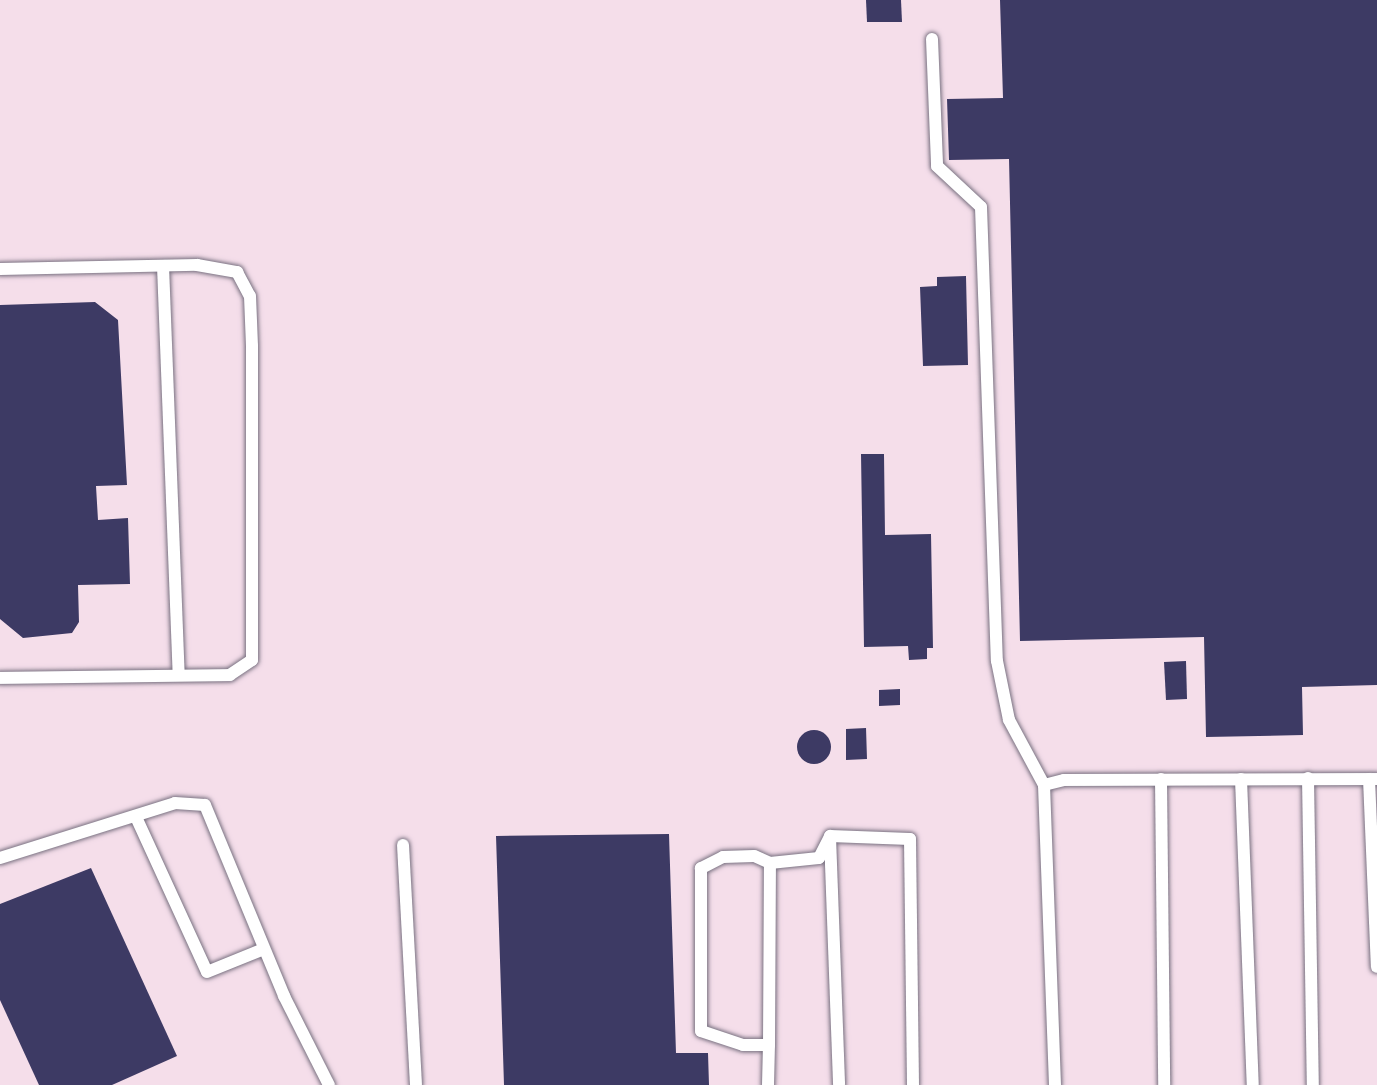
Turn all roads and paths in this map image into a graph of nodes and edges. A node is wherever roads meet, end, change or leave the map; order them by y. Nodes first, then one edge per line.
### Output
1 (932, 39) dead end
2 (163, 266) junction
3 (0, 269) edge
4 (179, 675) junction
5 (0, 678) edge
6 (1308, 778) junction
7 (1241, 779) junction
8 (1373, 779) edge
9 (1161, 780) junction
10 (1044, 785) junction
11 (136, 817) junction
12 (830, 836) junction
13 (403, 845) dead end
14 (0, 858) edge
15 (770, 863) junction
16 (264, 949) junction
17 (1377, 968) edge
18 (769, 1045) junction
19 (328, 1085) edge
20 (416, 1085) edge
21 (768, 1085) edge
22 (839, 1085) edge
23 (914, 1085) edge
24 (1055, 1085) edge
25 (1164, 1085) edge
26 (1253, 1085) edge
27 (1314, 1085) edge

1 - 10 lane
2 - 3 lane
2 - 4 lane
2 - 4 lane
4 - 5 lane
6 - 7 lane
6 - 8 lane
6 - 27 lane
7 - 9 lane
7 - 26 lane
8 - 17 lane
9 - 10 lane
9 - 25 lane
10 - 24 lane
11 - 14 lane
11 - 16 lane
11 - 16 lane
12 - 15 lane
12 - 22 lane
12 - 23 lane
13 - 20 lane
15 - 18 lane
15 - 18 lane
16 - 19 lane
18 - 21 lane

